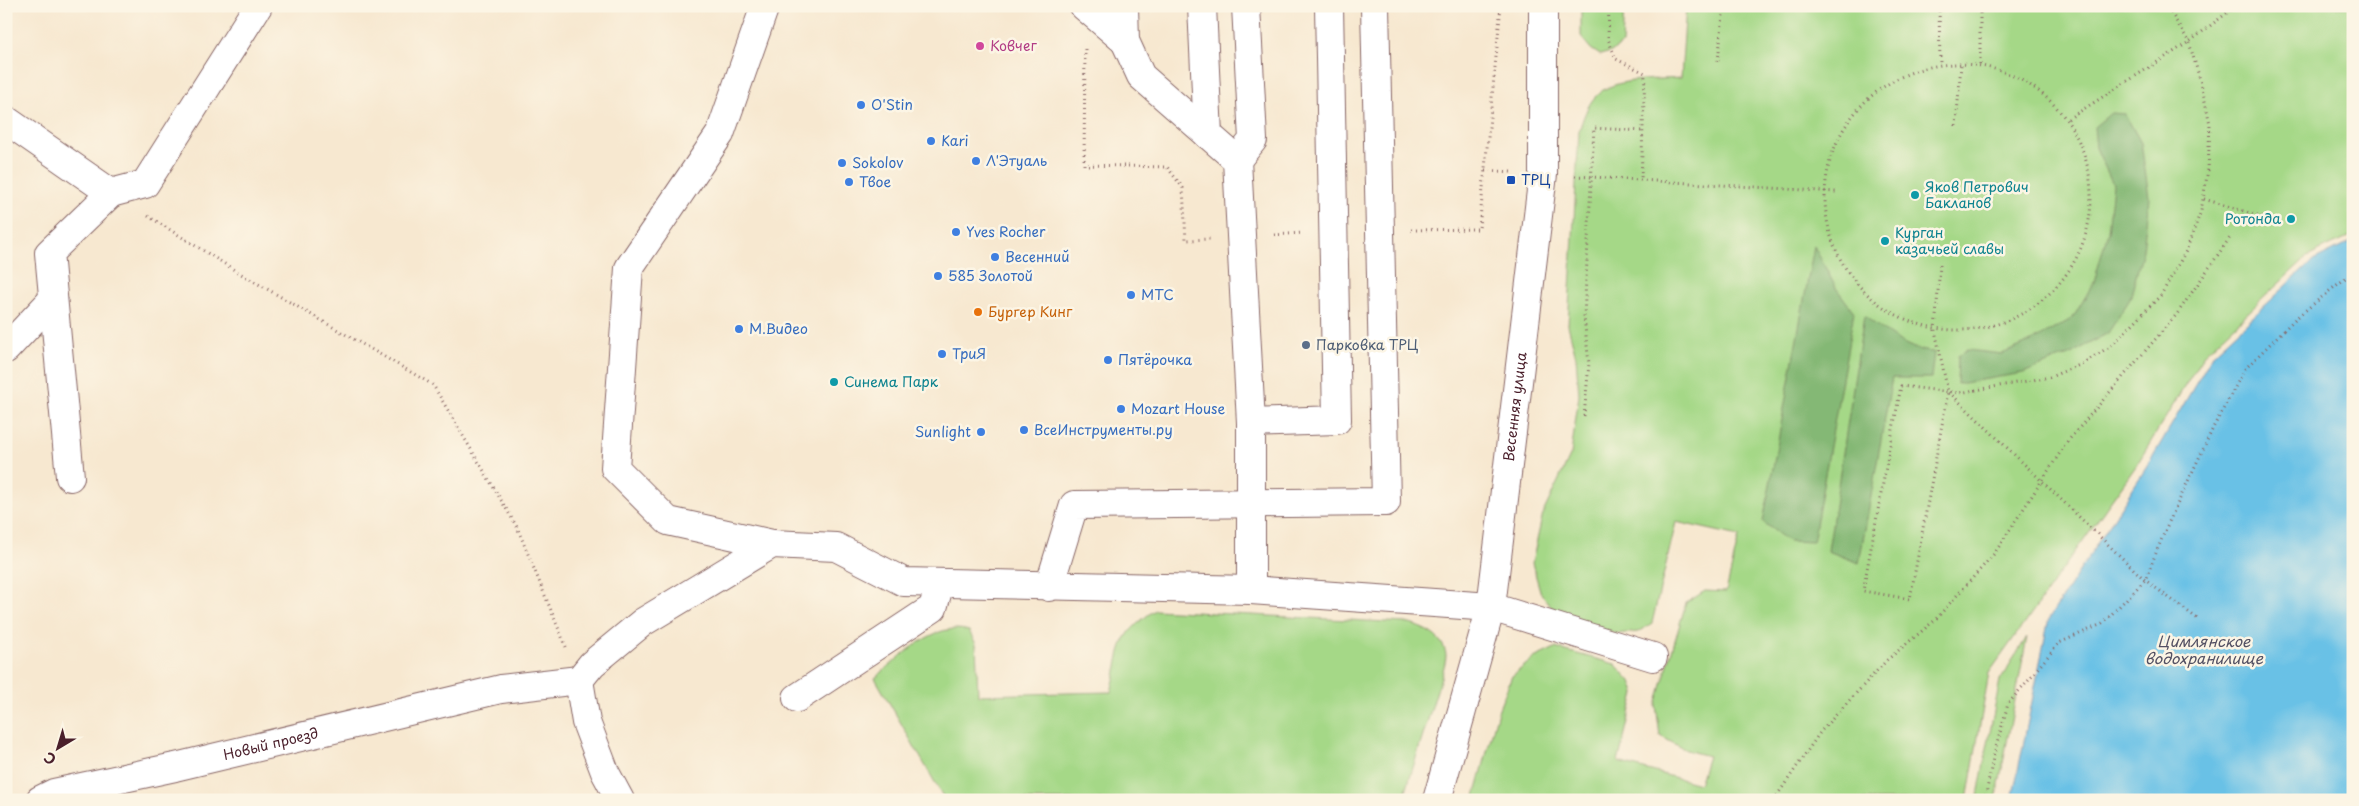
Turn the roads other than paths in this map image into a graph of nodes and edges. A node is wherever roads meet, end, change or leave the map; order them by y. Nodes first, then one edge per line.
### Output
1 (258, 6) edge
2 (765, 6) edge
3 (1124, 6) edge
4 (1202, 6) edge
5 (1246, 6) edge
6 (1329, 6) edge
7 (1374, 6) edge
8 (1543, 6) edge
9 (1084, 7) edge
10 (1125, 40) junction
11 (6, 120) edge
12 (1208, 134) junction
13 (1237, 160) junction
14 (111, 193) junction
15 (53, 300) junction
16 (6, 349) edge
17 (1251, 423) junction
18 (70, 477) dead end
19 (1250, 503) junction
20 (717, 532) junction
21 (772, 544) junction
22 (721, 576) junction
23 (940, 583) junction
24 (1049, 587) junction
25 (1251, 590) junction
26 (1491, 607) junction
27 (1653, 657) dead end
28 (579, 680) junction
29 (797, 698) dead end
30 (40, 800) edge
31 (620, 800) edge
32 (1437, 800) edge

1 - 14 street
2 - 20 street
3 - 10 street
4 - 12 street
5 - 13 street
6 - 17 street
7 - 19 street
8 - 26 street, Весенняя улица
9 - 10 street
10 - 12 street
11 - 14 street
12 - 13 street
13 - 17 street
14 - 15 street
15 - 16 street
15 - 18 street
17 - 19 street
19 - 24 street
19 - 25 street
20 - 21 street
20 - 22 street
21 - 22 street
21 - 23 street
22 - 28 street
23 - 24 street
23 - 29 street
24 - 25 street
25 - 26 street
26 - 27 street
26 - 32 street, Весенняя улица
28 - 30 street, Новый проезд
28 - 31 street

